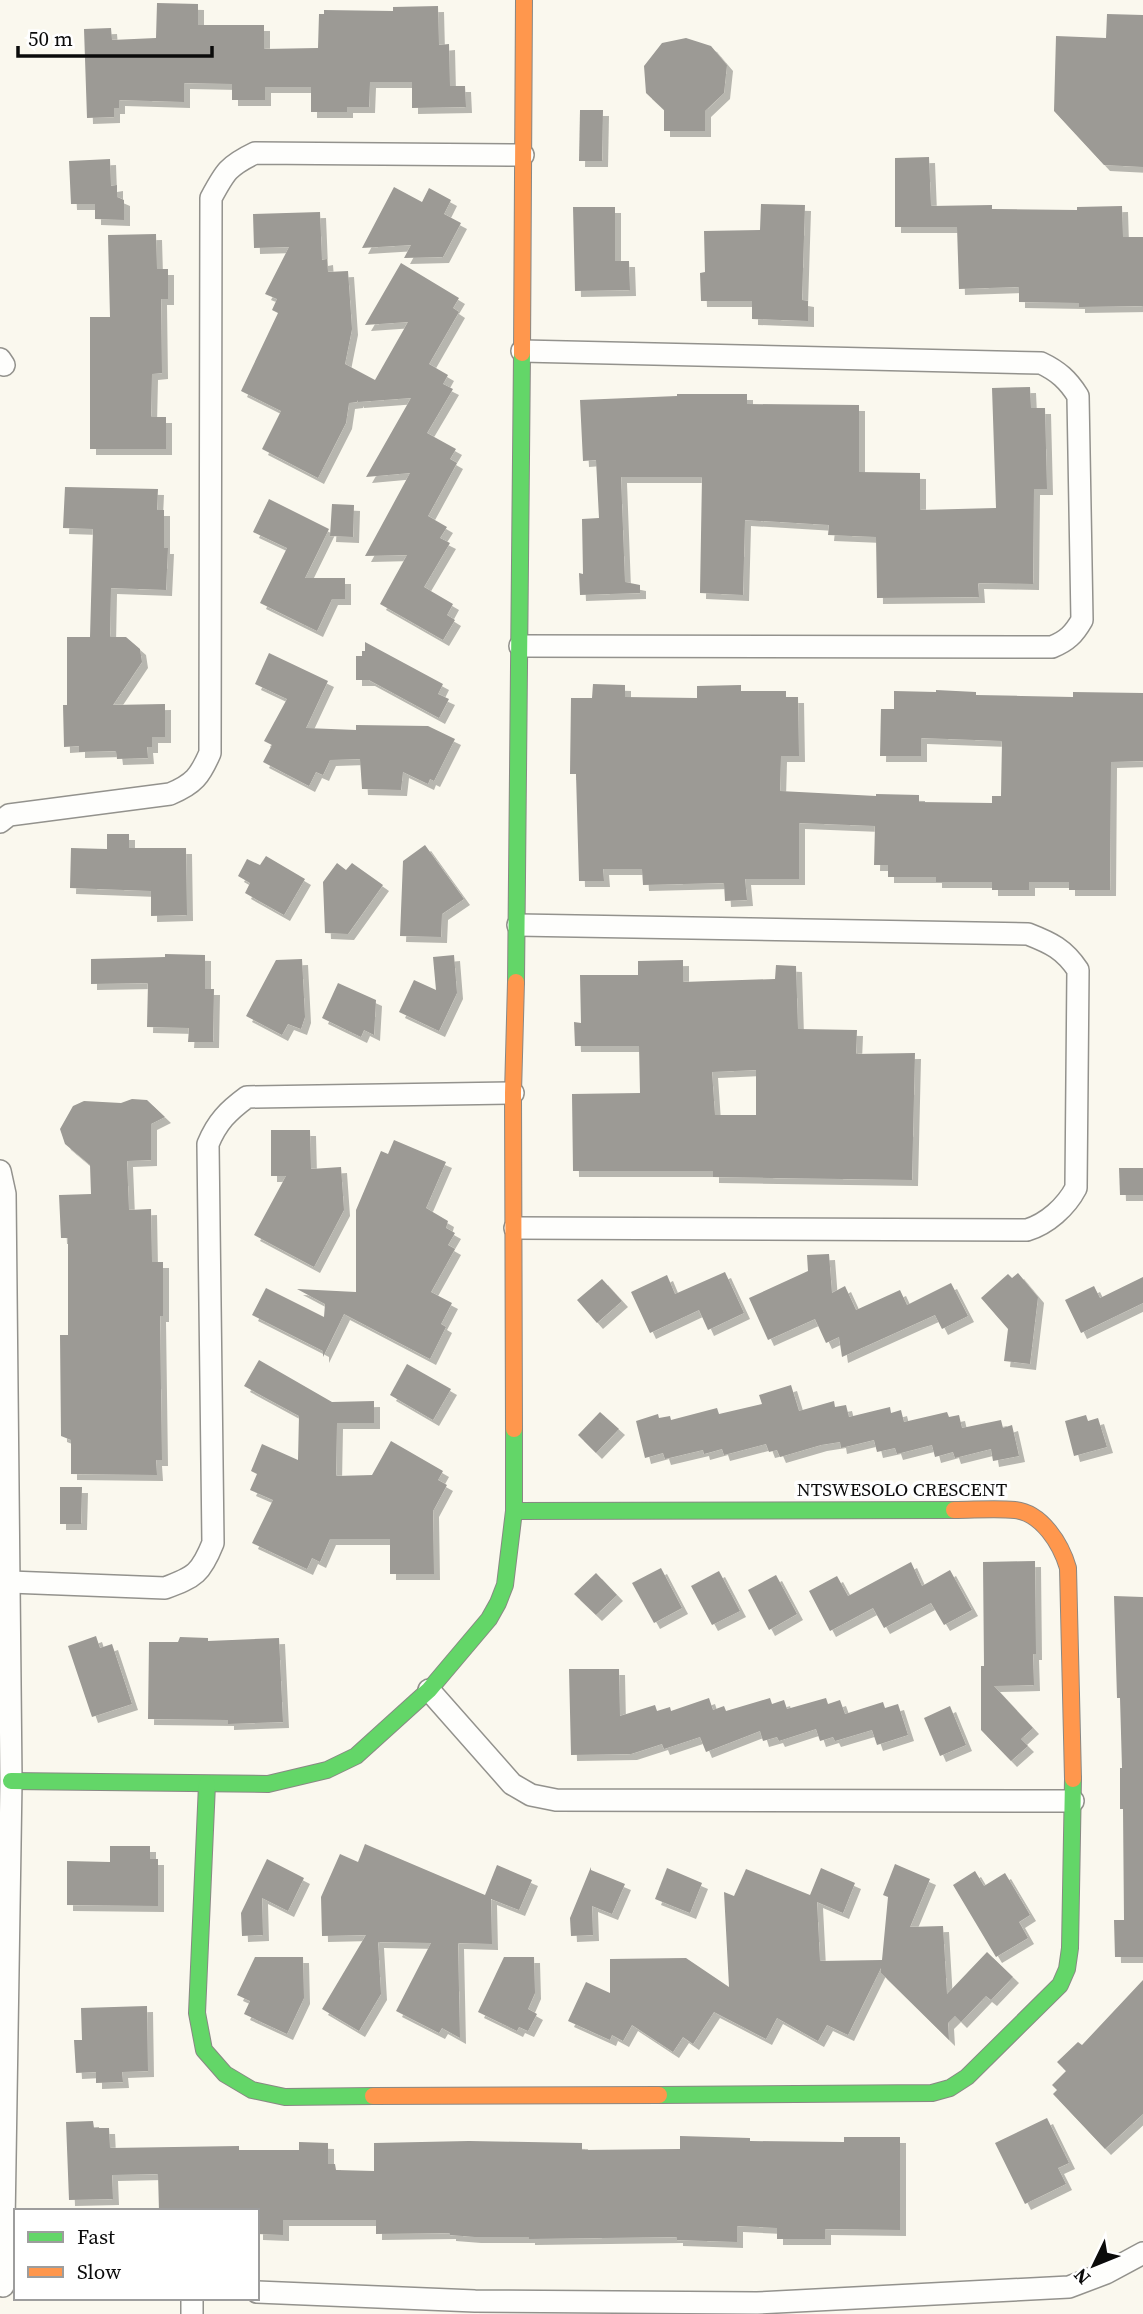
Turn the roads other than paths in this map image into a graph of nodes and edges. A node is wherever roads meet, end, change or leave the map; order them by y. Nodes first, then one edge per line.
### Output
1 (524, 0) edge
2 (523, 155) junction
3 (522, 351) junction
4 (520, 646) junction
5 (3, 812) edge
6 (518, 925) junction
7 (513, 1093) junction
8 (0, 1171) edge
9 (515, 1228) junction
10 (514, 1511) junction
11 (10, 1583) junction
12 (429, 1690) junction
13 (11, 1781) junction
14 (207, 1784) junction
15 (1073, 1801) junction
16 (1143, 2253) edge
17 (6, 2286) edge
18 (259, 2292) edge
19 (475, 2307) edge
20 (757, 2309) edge

1 - 2 street
2 - 3 street
2 - 5 street
3 - 4 street
3 - 4 street
4 - 6 street
6 - 7 street
6 - 9 street
7 - 9 street
7 - 11 street
8 - 11 street
9 - 10 street
10 - 12 street
10 - 15 street, NTSWESOLO CRESCENT
11 - 13 street
12 - 14 street
12 - 15 street
13 - 14 street
13 - 17 street
14 - 15 street, NTSWESOLO CRESCENT
16 - 20 street
18 - 19 street
19 - 20 street

